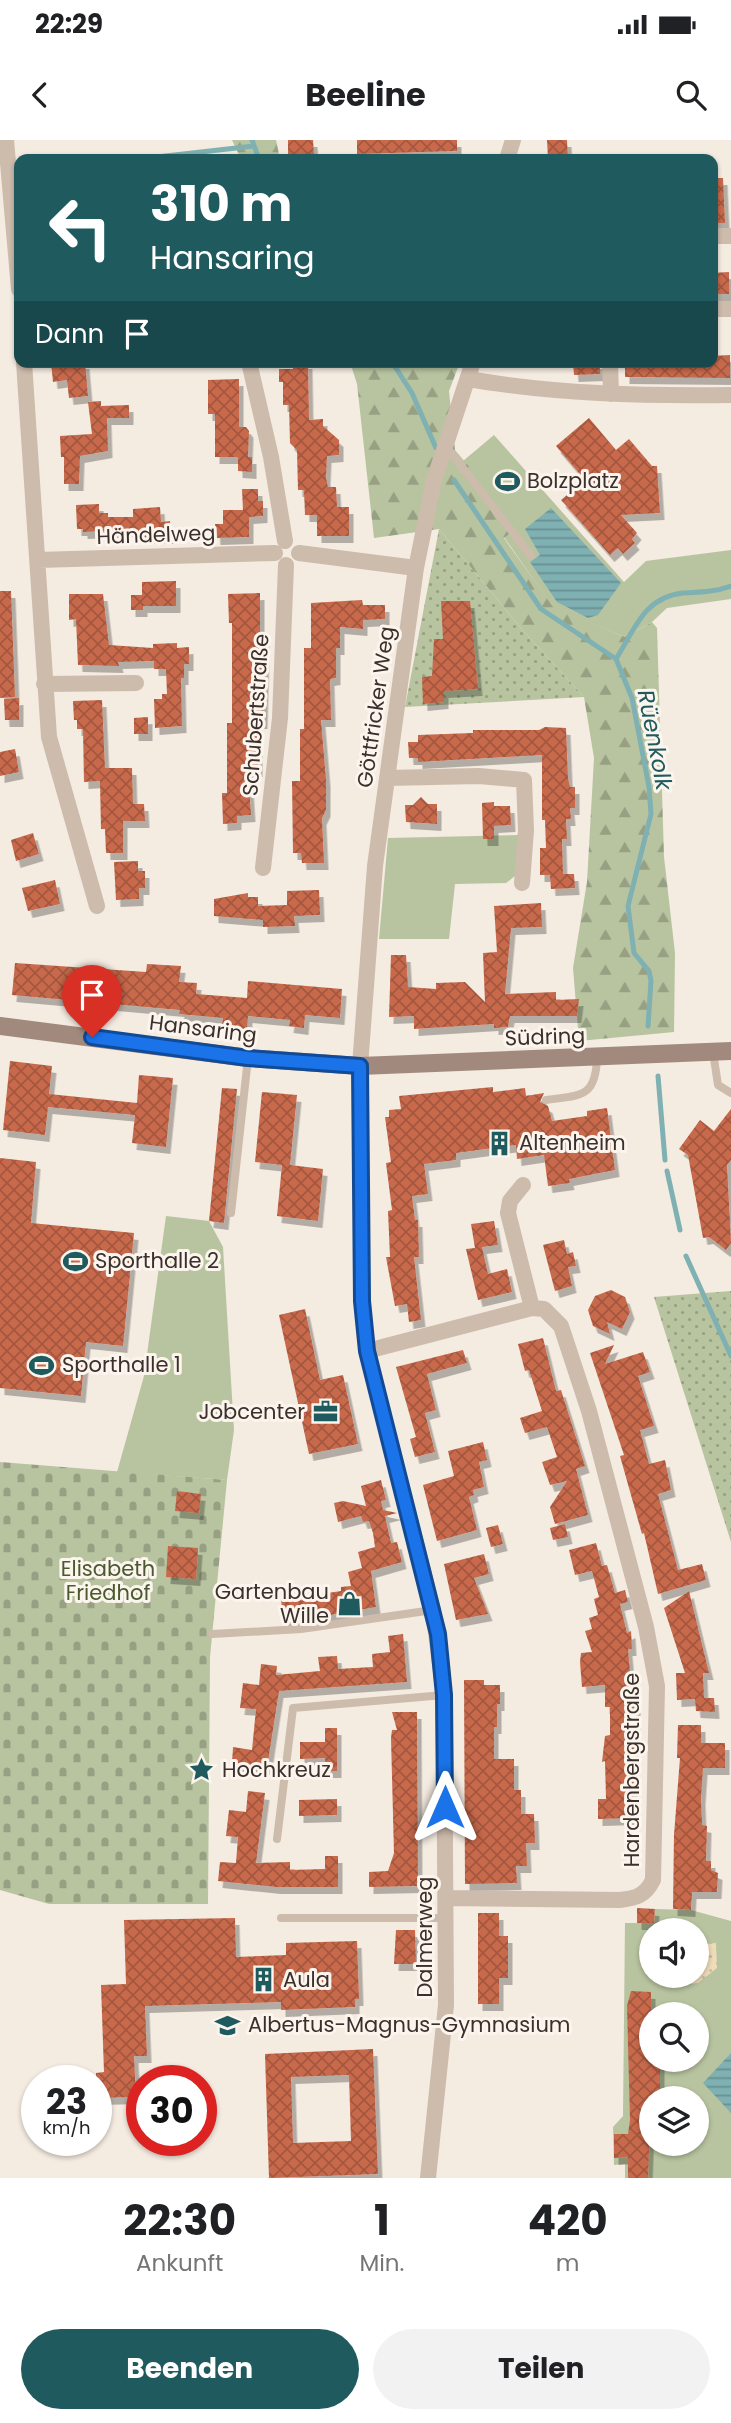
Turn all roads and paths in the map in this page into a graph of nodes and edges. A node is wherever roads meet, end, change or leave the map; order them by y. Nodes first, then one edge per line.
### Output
1 (6, 140) edge
2 (8, 240) edge
3 (14, 267) edge
4 (24, 368) edge
5 (249, 368) edge
6 (471, 368) edge
7 (610, 368) edge
8 (468, 379) junction
9 (611, 394) junction
10 (731, 395) edge
11 (444, 445) junction
12 (280, 547) junction
13 (299, 553) junction
14 (531, 556) dead end
15 (38, 560) junction
16 (286, 565) junction
17 (416, 568) junction
18 (136, 683) dead end
19 (44, 684) junction
20 (387, 778) junction
21 (263, 868) dead end
22 (522, 883) dead end
23 (97, 906) dead end
24 (0, 1026) edge
25 (722, 1051) edge
26 (248, 1058) junction
27 (597, 1058) junction
28 (360, 1066) junction
29 (731, 1093) edge
30 (546, 1100) dead end
31 (523, 1185) dead end
32 (231, 1213) dead end
33 (538, 1309) junction
34 (367, 1351) junction
35 (433, 1610) junction
36 (212, 1634) dead end
37 (444, 1695) junction
38 (277, 1839) dead end
39 (446, 1898) junction
40 (281, 1918) dead end
41 (446, 1918) junction
42 (428, 2178) edge

1 - 2 street
2 - 3 street
4 - 15 street
5 - 12 street
6 - 8 street, Göttfricker Weg
7 - 9 street
8 - 9 street
8 - 11 street, Göttfricker Weg
9 - 10 street
11 - 14 lane
11 - 17 street, Göttfricker Weg
12 - 13 street
12 - 15 street, Händelweg
12 - 16 street
13 - 16 street
13 - 17 street
15 - 19 street
16 - 21 street, Schubertstraße
17 - 20 street, Göttfricker Weg
18 - 19 street
19 - 23 street
20 - 22 street
20 - 28 street, Göttfricker Weg
24 - 26 street, Hansaring
25 - 27 street, Südring
25 - 29 lane
26 - 28 street, Hansaring
26 - 32 lane
27 - 28 street, Südring
27 - 30 lane
28 - 34 street, Dalmerweg
31 - 33 street, Hardenbergstraße
33 - 34 street
33 - 39 street, Hardenbergstraße
34 - 35 street, Dalmerweg
35 - 36 lane
35 - 37 street, Dalmerweg
37 - 38 lane
37 - 39 street, Dalmerweg
39 - 41 street, Dalmerweg
40 - 41 lane
41 - 42 street, Dalmerweg

